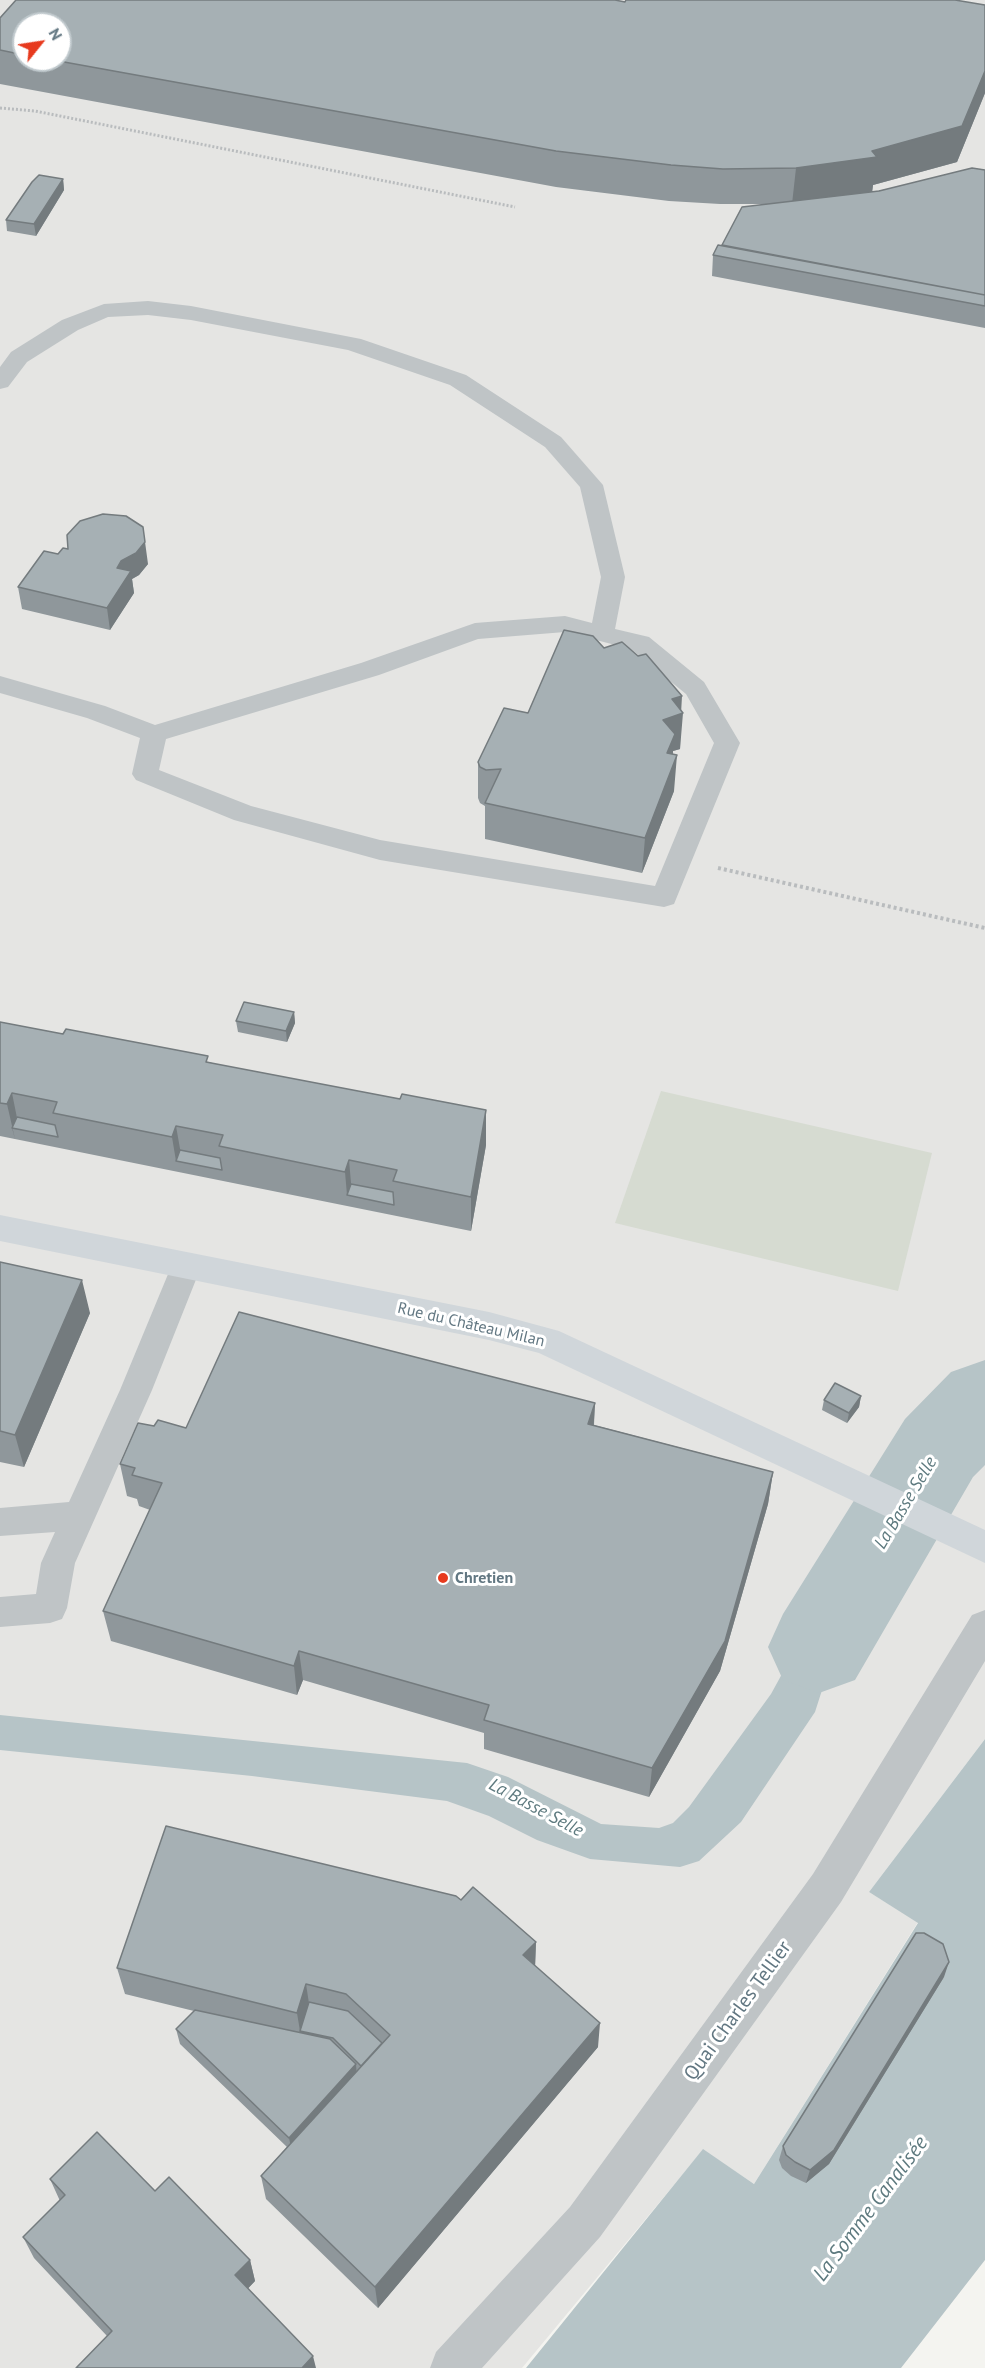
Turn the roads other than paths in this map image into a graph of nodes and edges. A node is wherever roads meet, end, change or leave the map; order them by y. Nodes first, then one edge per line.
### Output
1 (0, 382) edge
2 (602, 633) junction
3 (0, 684) edge
4 (154, 734) junction
5 (0, 1228) edge
6 (186, 1267) junction
7 (79, 1516) junction
8 (0, 1522) edge
9 (985, 1547) edge
10 (0, 1612) edge
11 (985, 1627) edge
12 (452, 2368) edge

1 - 2 lane
2 - 4 lane
2 - 4 lane
3 - 4 lane
5 - 6 street, Rue du Château Milan
6 - 7 lane
6 - 9 street, Rue du Château Milan
7 - 8 lane
7 - 10 lane
11 - 12 street, Quai Charles Tellier

